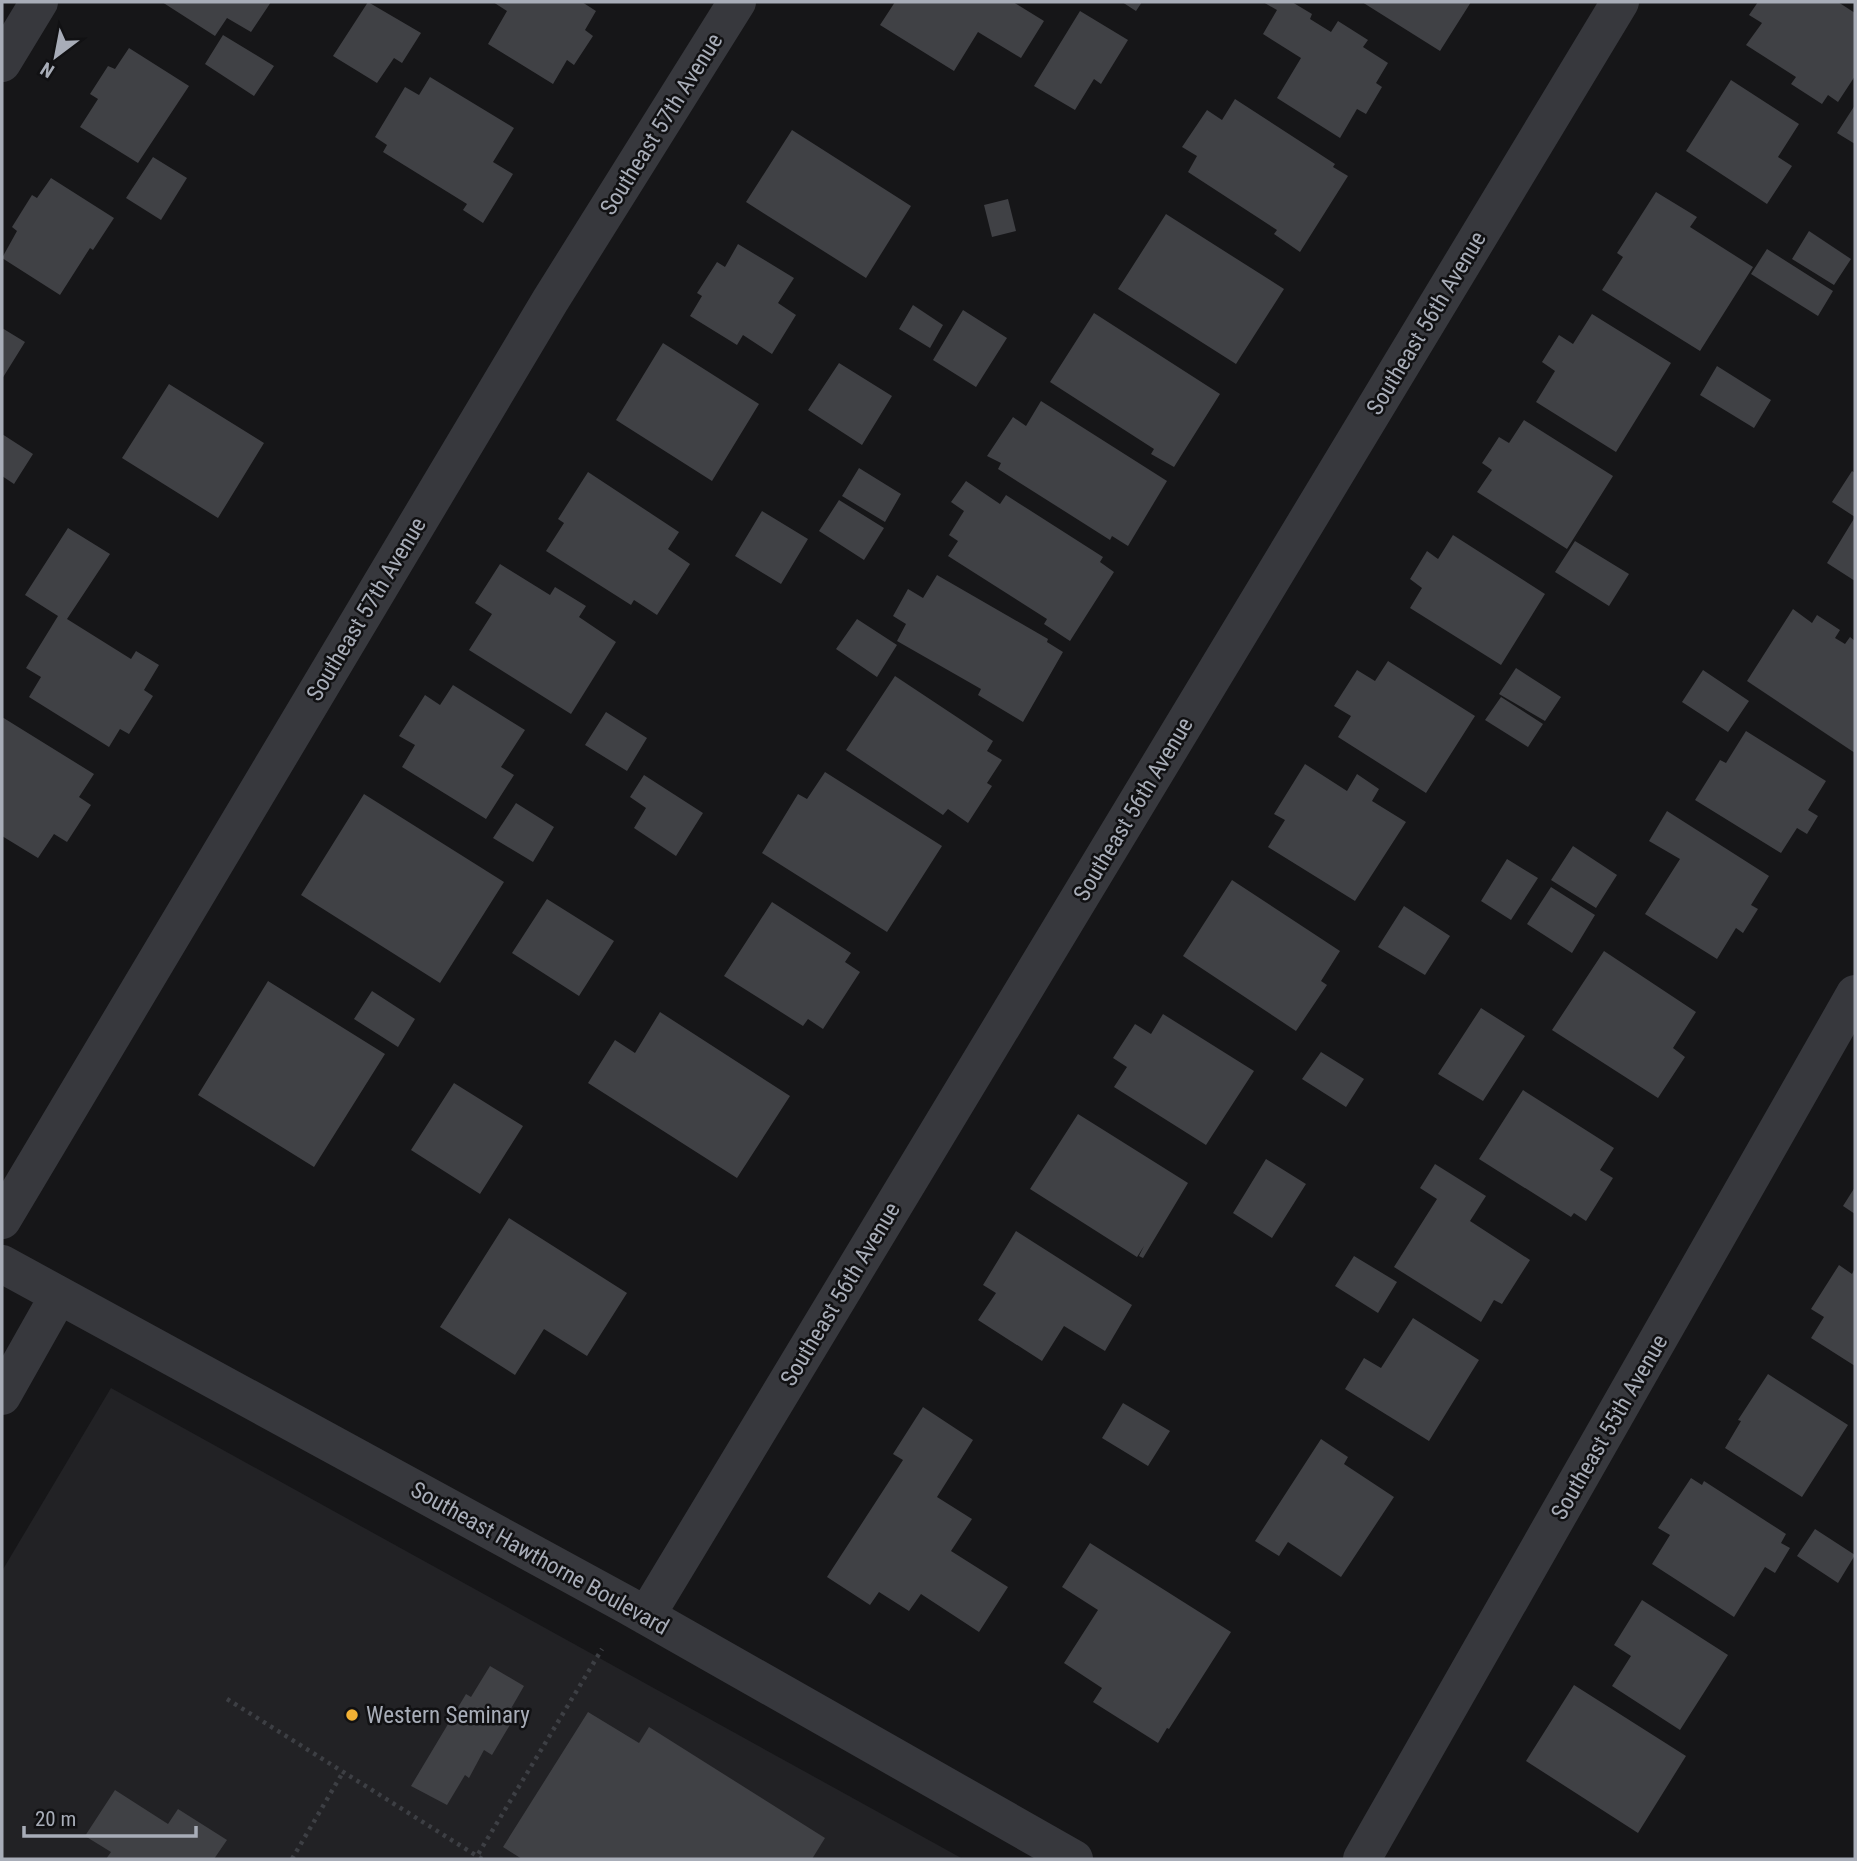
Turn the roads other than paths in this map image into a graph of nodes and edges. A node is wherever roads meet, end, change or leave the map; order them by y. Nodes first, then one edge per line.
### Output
1 (39, 2) edge
2 (737, 2) edge
3 (1620, 2) edge
4 (2, 63) edge
5 (1855, 994) edge
6 (2, 1220) edge
7 (2, 1264) edge
8 (59, 1295) junction
9 (2, 1396) edge
10 (646, 1616) junction
11 (1074, 1859) edge
12 (1362, 1859) edge

1 - 4 street
2 - 6 street, Southeast 57th Avenue
3 - 10 street, Southeast 56th Avenue
5 - 12 street, Southeast 55th Avenue
7 - 8 street, Southeast Hawthorne Boulevard
8 - 9 street
8 - 10 street, Southeast Hawthorne Boulevard
10 - 11 street, Southeast Hawthorne Boulevard

